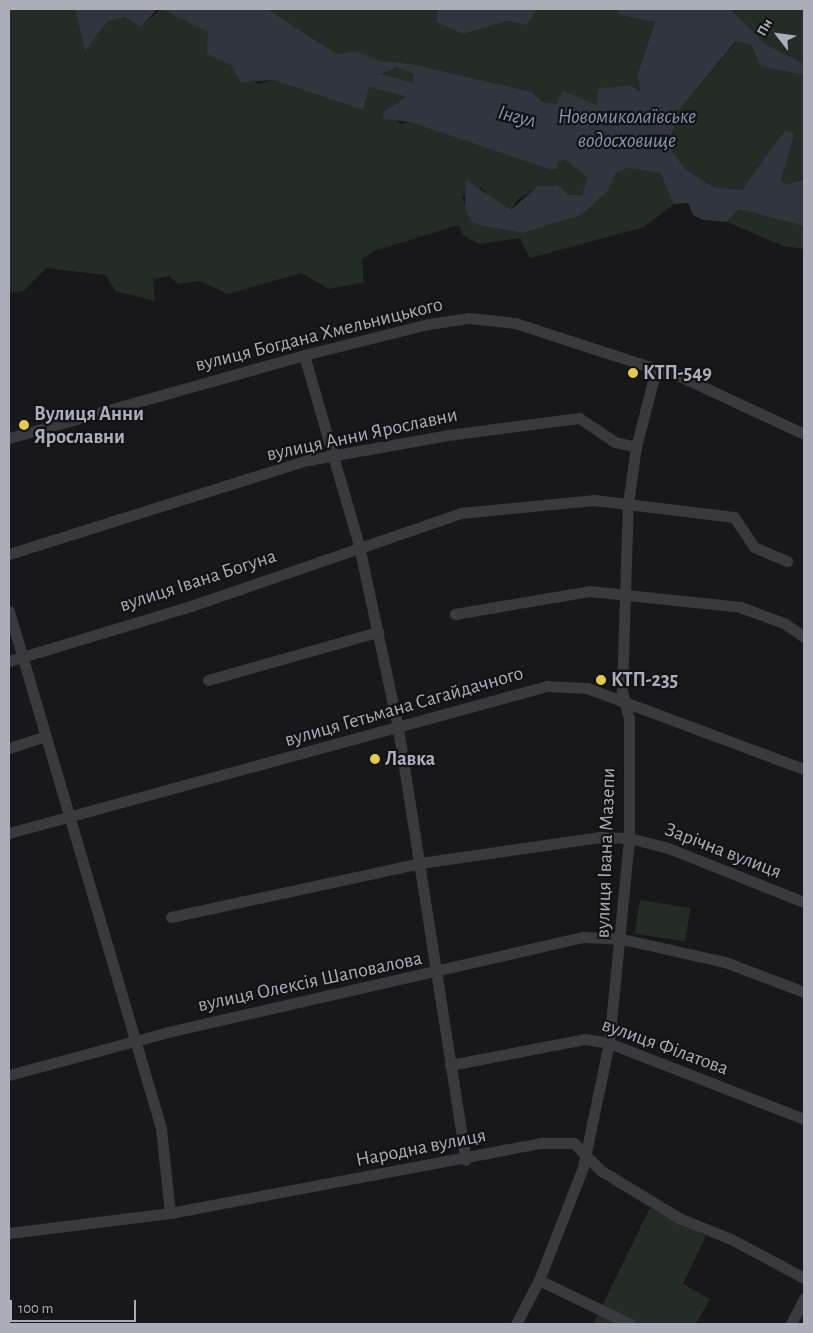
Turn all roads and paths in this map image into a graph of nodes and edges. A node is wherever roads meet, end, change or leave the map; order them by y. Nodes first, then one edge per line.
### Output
1 (304, 355) junction
2 (656, 369) junction
3 (804, 434) edge
4 (9, 438) edge
5 (636, 447) junction
6 (333, 458) junction
7 (628, 503) junction
8 (359, 546) junction
9 (9, 554) edge
10 (787, 561) dead end
11 (624, 598) junction
12 (9, 611) edge
13 (455, 614) dead end
14 (378, 632) junction
15 (804, 637) edge
16 (14, 660) edge
17 (208, 680) dead end
18 (626, 703) junction
19 (398, 728) junction
20 (43, 737) junction
21 (9, 748) edge
22 (804, 769) edge
23 (66, 816) junction
24 (9, 833) edge
25 (629, 838) junction
26 (420, 863) junction
27 (804, 902) edge
28 (171, 917) dead end
29 (622, 939) junction
30 (436, 974) junction
31 (804, 992) edge
32 (609, 1043) junction
33 (134, 1044) junction
34 (450, 1065) junction
35 (9, 1075) edge
36 (804, 1119) edge
37 (587, 1156) junction
38 (466, 1160) junction
39 (170, 1213) junction
40 (9, 1233) edge
41 (804, 1278) edge
42 (539, 1280) junction
43 (804, 1298) edge
44 (516, 1324) edge
45 (630, 1324) edge
46 (791, 1324) edge

1 - 2 street, вулиця Богдана Хмельницького
1 - 4 street, вулиця Богдана Хмельницького
1 - 6 street
2 - 3 street, вулиця Богдана Хмельницького
2 - 5 street, вулиця Івана Мазепи
5 - 6 street, вулиця Анни Ярославни
5 - 7 street, вулиця Івана Мазепи
6 - 8 street
6 - 9 street, вулиця Анни Ярославни
7 - 8 street, вулиця Івана Богуна
7 - 10 street, вулиця Івана Богуна
7 - 11 street, вулиця Івана Мазепи
8 - 14 street
8 - 16 street, вулиця Івана Богуна
11 - 13 street
11 - 15 street
11 - 18 street, вулиця Івана Мазепи
12 - 16 street
14 - 17 street
14 - 19 street
16 - 20 street
18 - 19 street, вулиця Гетьмана Сагайдачного
18 - 22 street, вулиця Гетьмана Сагайдачного
18 - 25 street, вулиця Івана Мазепи
19 - 23 street, вулиця Гетьмана Сагайдачного
19 - 26 street
20 - 21 street
20 - 23 street
23 - 24 street, вулиця Гетьмана Сагайдачного
23 - 33 street
25 - 26 street
25 - 27 street, Зарічна вулиця
25 - 29 street, вулиця Івана Мазепи
26 - 28 street
26 - 30 street
29 - 30 street, вулиця Олексія Шаповалова
29 - 31 street, вулиця Олексія Шаповалова
29 - 32 street, вулиця Івана Мазепи
30 - 33 street, вулиця Олексія Шаповалова
30 - 34 street
32 - 34 street, вулиця Філатова
32 - 36 street, вулиця Філатова
32 - 37 street, вулиця Івана Мазепи
33 - 35 street, вулиця Олексія Шаповалова
33 - 39 street
34 - 38 street
37 - 38 street, Народна вулиця
37 - 41 street, Народна вулиця
37 - 42 street, вулиця Івана Мазепи
38 - 39 street, Народна вулиця
39 - 40 street, Народна вулиця
42 - 44 street, вулиця Івана Мазепи
42 - 45 street
43 - 46 street

